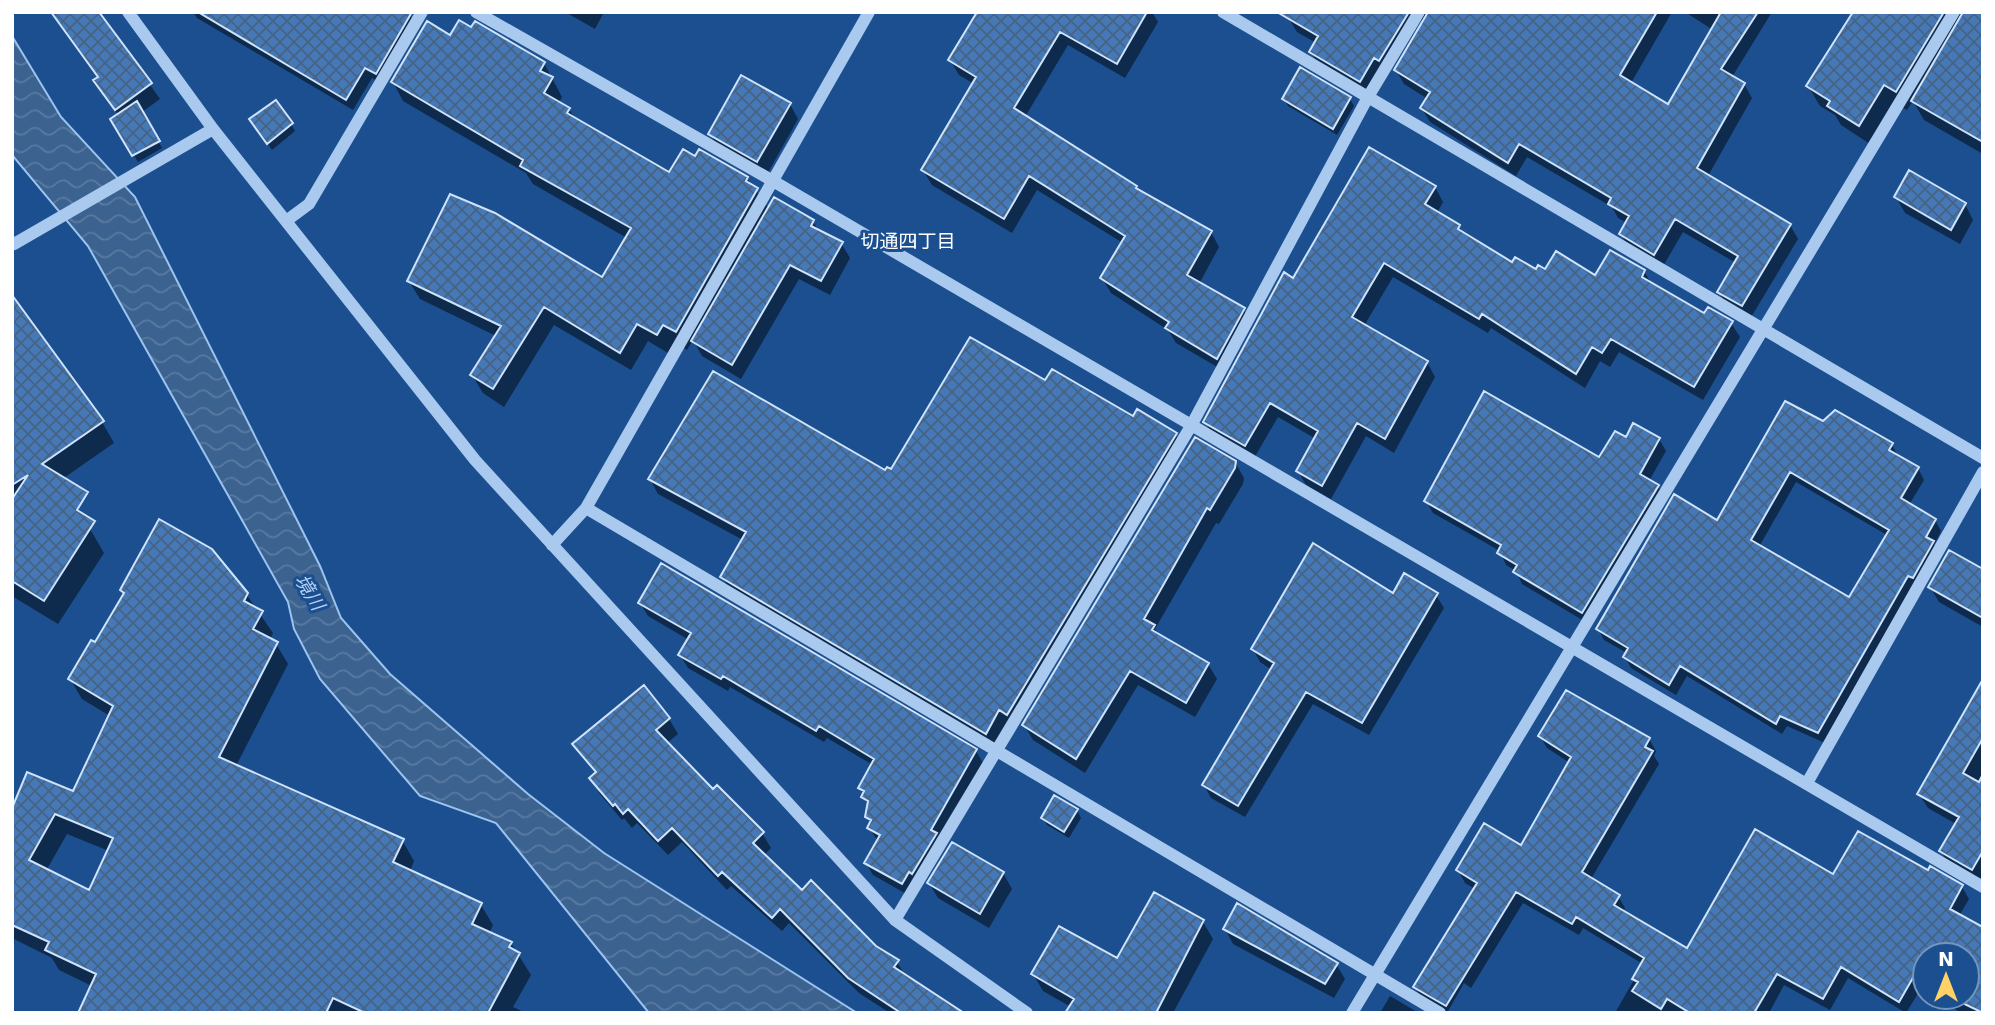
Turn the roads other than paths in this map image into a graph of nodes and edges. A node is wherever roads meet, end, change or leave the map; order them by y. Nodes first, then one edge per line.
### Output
1 (128, 12) edge
2 (422, 12) edge
3 (476, 12) edge
4 (869, 12) edge
5 (1223, 12) edge
6 (1419, 12) edge
7 (1954, 12) edge
8 (1368, 97) junction
9 (213, 129) junction
10 (773, 181) junction
11 (286, 221) junction
12 (12, 242) edge
13 (1765, 328) junction
14 (1191, 426) junction
15 (1983, 458) edge
16 (1983, 472) edge
17 (586, 508) junction
18 (552, 545) junction
19 (1573, 645) junction
20 (995, 750) junction
21 (1807, 783) junction
22 (1983, 887) edge
23 (895, 920) junction
24 (1375, 975) junction
25 (1027, 1013) edge
26 (1352, 1013) edge
27 (1440, 1013) edge

1 - 9 street
2 - 11 street
3 - 10 street
4 - 10 street
5 - 8 street
6 - 8 street
7 - 13 street
8 - 13 street
8 - 14 street
9 - 11 street
9 - 12 street
10 - 14 street
10 - 17 street
11 - 18 street
13 - 15 street
13 - 19 street
14 - 19 street
14 - 20 street
16 - 21 street
17 - 18 street
17 - 20 street
18 - 23 street
19 - 21 street
19 - 24 street
20 - 23 street
20 - 24 street
21 - 22 street
23 - 25 street
24 - 26 street
24 - 27 street

